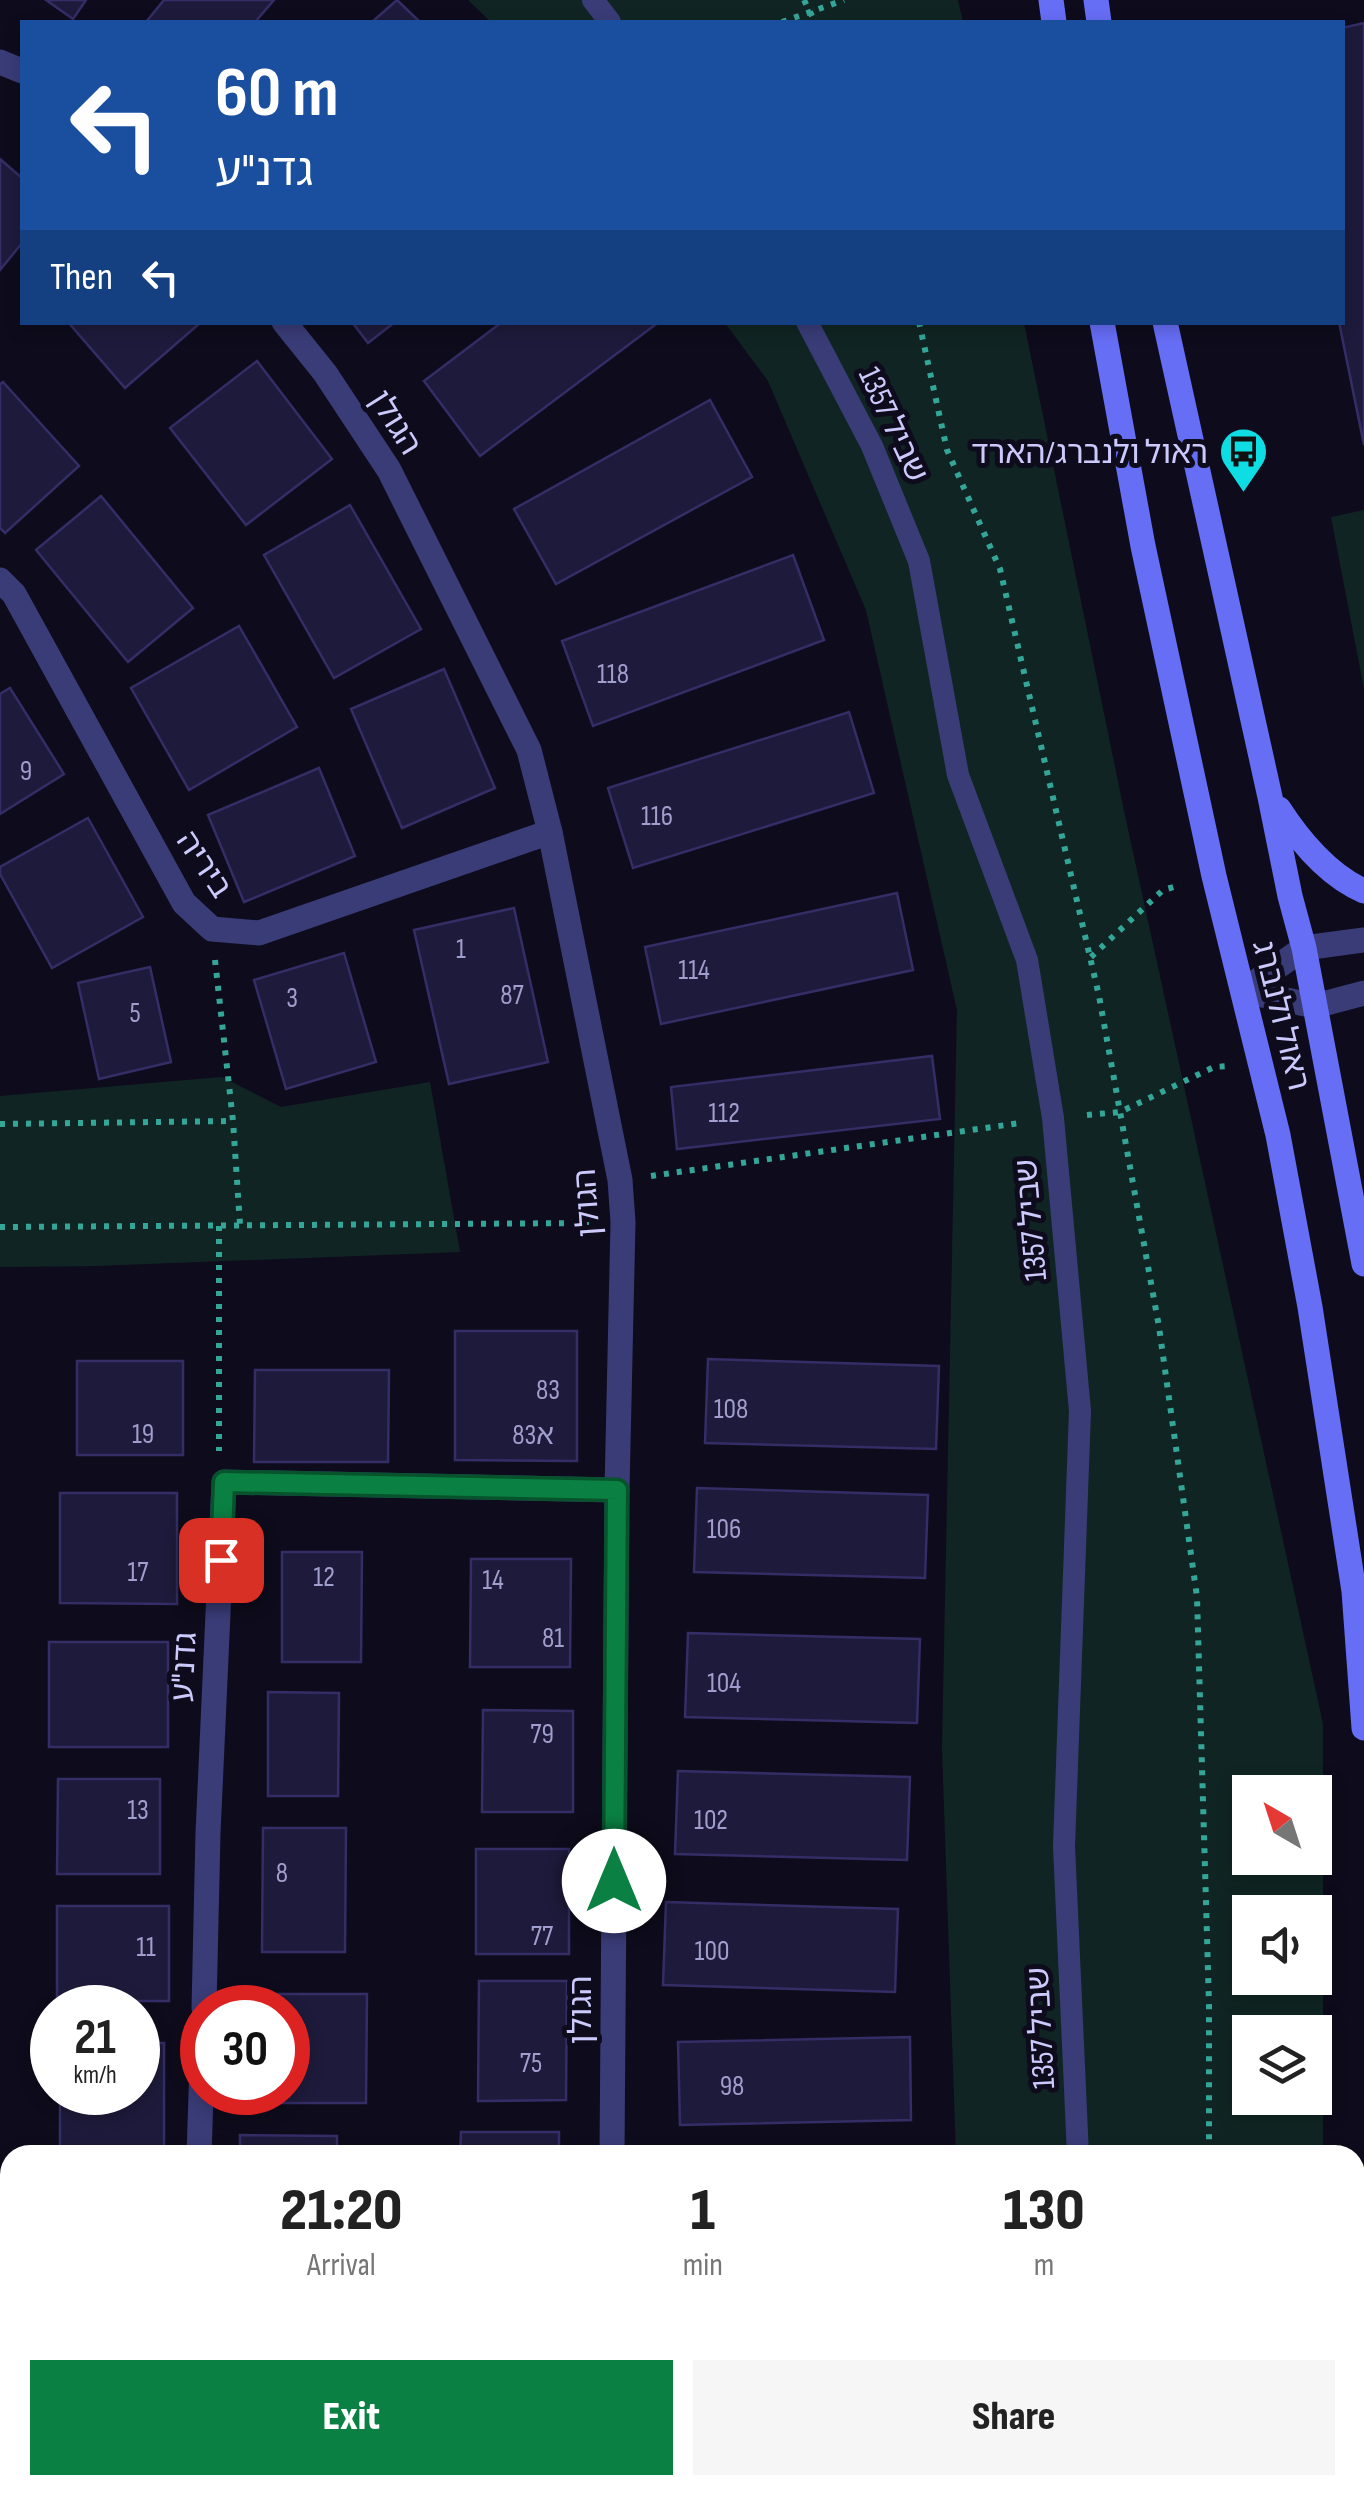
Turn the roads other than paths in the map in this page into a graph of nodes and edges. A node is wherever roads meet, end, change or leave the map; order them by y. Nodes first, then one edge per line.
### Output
1 (593, 0) edge
2 (608, 20) edge
3 (286, 325) edge
4 (810, 325) edge
5 (1103, 325) edge
6 (1166, 325) edge
7 (0, 580) edge
8 (1270, 797) junction
9 (550, 832) junction
10 (1364, 891) edge
11 (1364, 940) edge
12 (1304, 948) junction
13 (1244, 991) junction
14 (1364, 993) edge
15 (1315, 1006) junction
16 (1364, 1264) edge
17 (617, 1490) junction
18 (1364, 1728) edge
19 (205, 1985) edge
20 (200, 2115) edge
21 (199, 2145) edge
22 (612, 2145) edge
23 (1078, 2145) edge

1 - 2 lane
3 - 9 street, הגולן
4 - 23 lane, שביל 1357
5 - 13 street, ראול ולנברג
6 - 8 street, ראול ולנברג
7 - 9 street, ביריה
8 - 10 street
8 - 12 street, ראול ולנברג
9 - 17 street, הגולן
11 - 12 street
12 - 13 street
12 - 15 street, ראול ולנברג
13 - 15 street
13 - 18 street, ראול ולנברג
14 - 15 street
15 - 16 street, ראול ולנברג
17 - 19 street, גדנ"ע
17 - 22 street, הגולן
20 - 21 street

